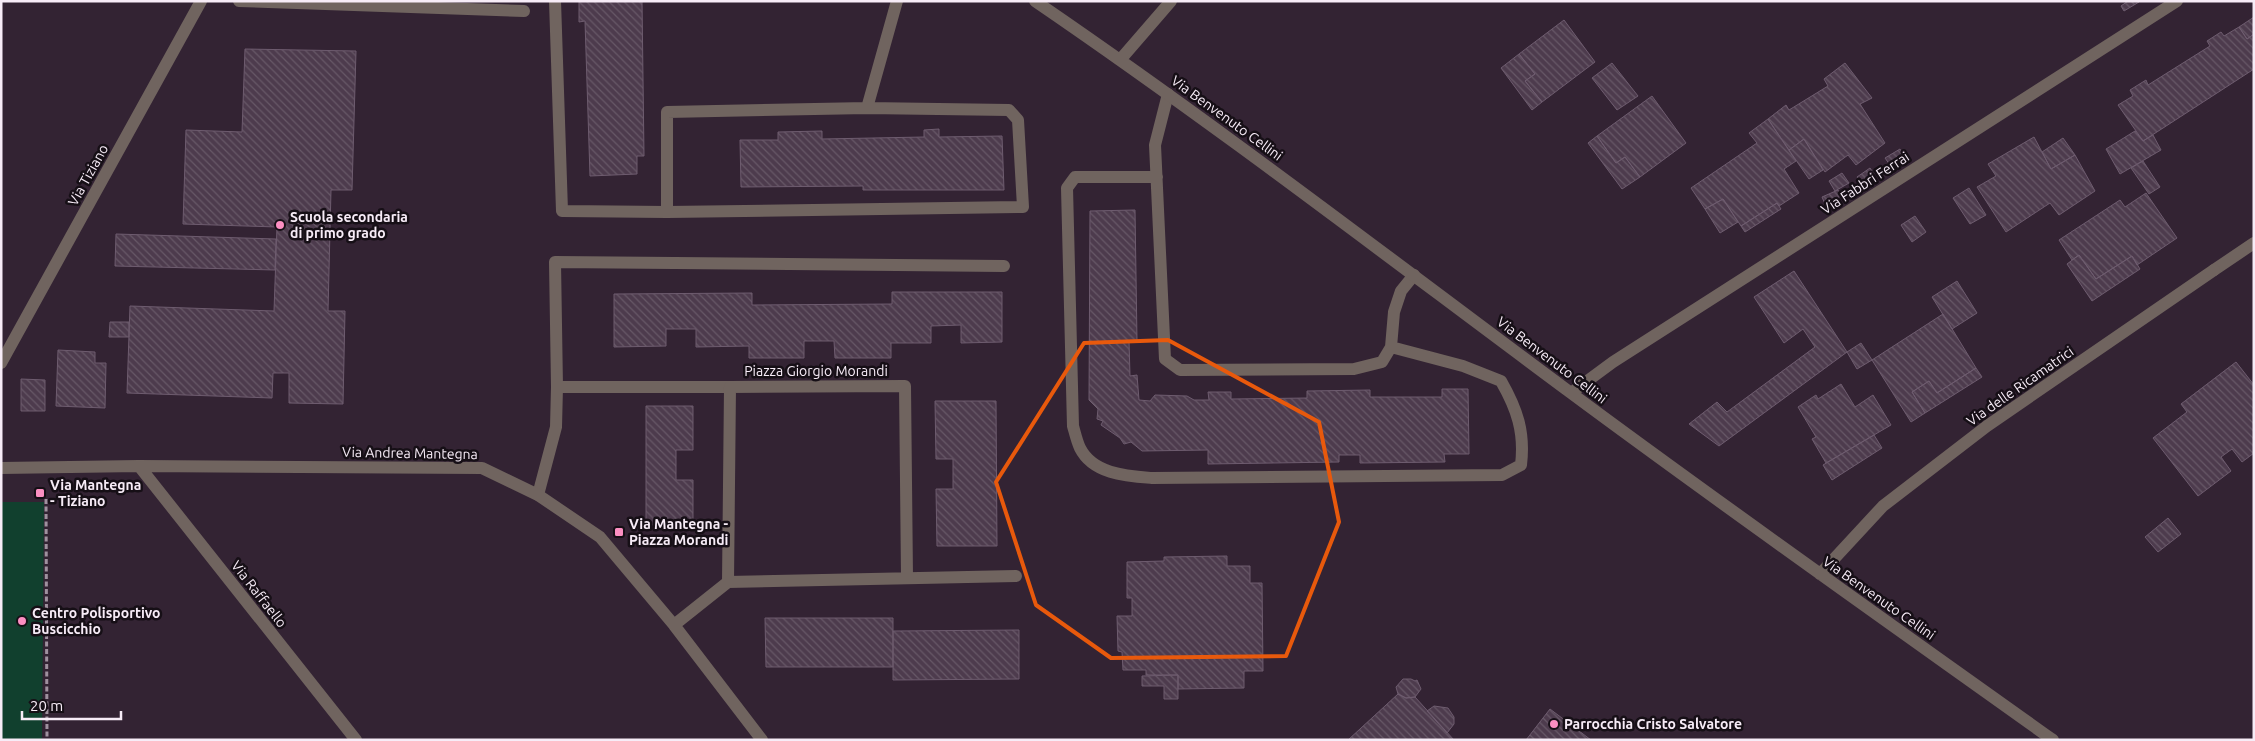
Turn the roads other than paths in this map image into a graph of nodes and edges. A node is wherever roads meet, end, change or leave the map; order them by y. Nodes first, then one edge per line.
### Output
1 (201, 1) edge
2 (239, 1) edge
3 (555, 1) edge
4 (896, 1) edge
5 (1035, 1) edge
6 (1171, 1) edge
7 (2177, 1) edge
8 (524, 11) dead end
9 (1120, 60) junction
10 (1168, 94) junction
11 (867, 108) junction
12 (1157, 177) junction
13 (666, 212) junction
14 (2254, 243) edge
15 (1004, 266) dead end
16 (1414, 275) junction
17 (1391, 347) junction
18 (1, 363) edge
19 (558, 387) junction
20 (730, 387) junction
21 (1571, 393) junction
22 (139, 466) junction
23 (1, 468) edge
24 (538, 495) junction
25 (1820, 574) junction
26 (1016, 576) dead end
27 (907, 578) junction
28 (728, 582) junction
29 (674, 625) junction
30 (356, 740) edge
31 (762, 740) edge
32 (2054, 740) edge

1 - 18 street, Via Tiziano
2 - 8 street
3 - 13 street
4 - 11 street
5 - 9 street, Via Benvenuto Cellini
6 - 9 street
7 - 21 street, Via Fabbri Ferrai
9 - 10 street, Via Benvenuto Cellini
10 - 12 street
10 - 16 street, Via Benvenuto Cellini
11 - 13 street
11 - 13 street
12 - 17 street
12 - 17 street
14 - 25 street, Via delle Ricamatrici
15 - 19 street
16 - 17 street
16 - 21 street, Via Benvenuto Cellini
19 - 20 street
19 - 24 street
20 - 27 street, Piazza Giorgio Morandi
20 - 28 street, Piazza Giorgio Morandi
21 - 25 street, Via Benvenuto Cellini
22 - 23 street, Via Andrea Mantegna
22 - 24 street, Via Andrea Mantegna
22 - 30 street, Via Raffaello
24 - 29 street, Via Andrea Mantegna
25 - 32 street, Via Benvenuto Cellini
26 - 27 street
27 - 28 street
28 - 29 street
29 - 31 street, Via Andrea Mantegna

